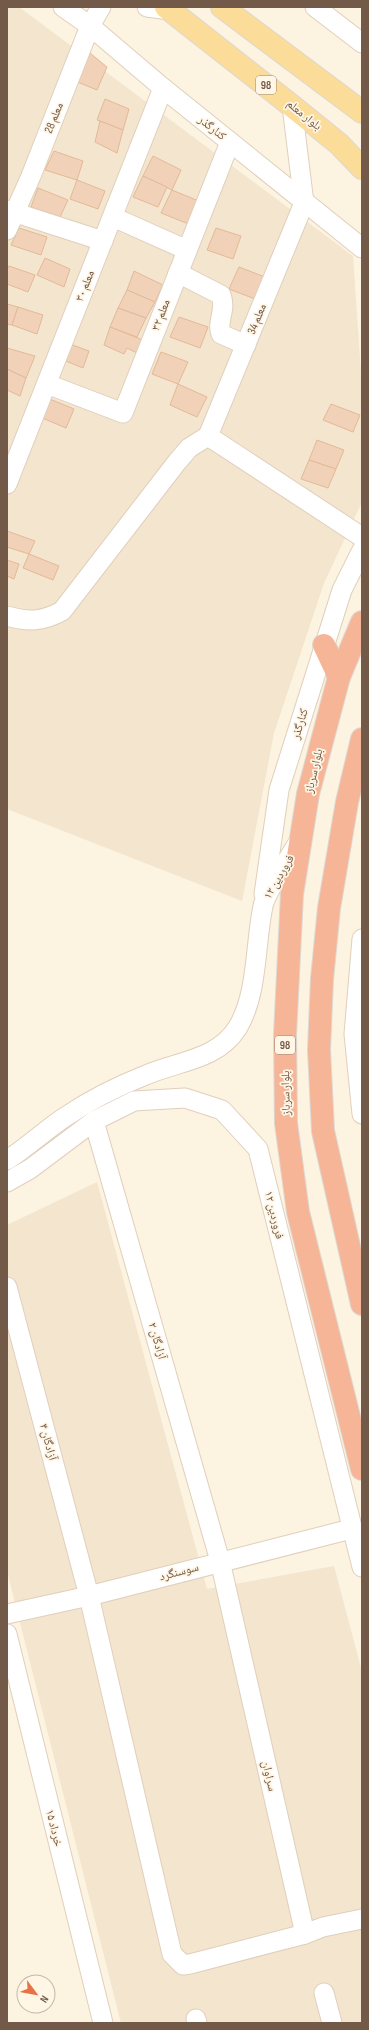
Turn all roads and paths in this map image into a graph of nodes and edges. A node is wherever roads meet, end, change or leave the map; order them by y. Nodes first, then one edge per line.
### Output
1 (63, 7) edge
2 (101, 7) edge
3 (147, 7) edge
4 (222, 7) edge
5 (316, 7) edge
6 (168, 9) edge
7 (90, 26) junction
8 (362, 43) edge
9 (163, 88) junction
10 (292, 106) junction
11 (362, 112) edge
12 (230, 142) junction
13 (362, 168) edge
14 (304, 203) junction
15 (113, 217) junction
16 (9, 218) edge
17 (103, 241) junction
18 (362, 248) edge
19 (187, 250) junction
20 (178, 273) junction
21 (246, 345) junction
22 (47, 384) junction
23 (208, 436) junction
24 (7, 484) edge
25 (362, 537) edge
26 (362, 550) edge
27 (7, 616) edge
28 (362, 622) edge
29 (324, 645) junction
30 (339, 677) junction
31 (362, 739) edge
32 (301, 838) junction
33 (263, 904) junction
34 (362, 940) edge
35 (362, 1114) edge
36 (94, 1121) junction
37 (7, 1160) edge
38 (7, 1182) edge
39 (7, 1287) edge
40 (362, 1304) edge
41 (362, 1469) edge
42 (351, 1529) junction
43 (220, 1561) junction
44 (362, 1567) edge
45 (89, 1596) junction
46 (7, 1614) edge
47 (7, 1634) edge
48 (362, 1919) edge
49 (305, 1934) junction
50 (324, 1993) dead end
51 (103, 2023) edge
52 (332, 2023) edge

1 - 7 street, کنارگذر
2 - 7 street, معلم 28
3 - 6 street
4 - 11 main road
5 - 8 street
6 - 10 main road, بلوار معلم / 98
7 - 9 street, کنارگذر
7 - 16 street, معلم 28
9 - 12 street, کنارگذر
9 - 15 street, معلم ۳۰
10 - 13 main road, بلوار معلم / 98
10 - 14 street
12 - 14 street, کنارگذر
12 - 19 street, معلم ۳۲
14 - 18 street, کنارگذر
14 - 21 street, معلم 34
15 - 17 street, معلم ۳۰
15 - 19 street
16 - 17 street
17 - 22 street, معلم ۳۰
19 - 20 street, معلم ۳۲
20 - 21 street
20 - 22 street, معلم ۳۲
21 - 23 street, معلم 34
22 - 24 street, معلم ۳۰
23 - 25 street
23 - 27 street
26 - 29 street, کنارگذر
28 - 30 highway, بلوار سرباز / 98
29 - 30 highway
29 - 33 street, کنارگذر
30 - 32 highway, بلوار سرباز / 98
31 - 40 highway
32 - 33 street, ۱۲ فروردین
32 - 41 highway, بلوار سرباز / 98
33 - 37 street, ۱۲ فروردین
34 - 35 street
36 - 38 street, ۱۲ فروردین
36 - 42 street, ۱۲ فروردین
36 - 43 street, آزادگان ۲
39 - 45 street, آزادگان ۴
42 - 43 street, سوسنگرد
42 - 44 street, ۱۲ فروردین
43 - 45 street, سوسنگرد
43 - 49 street, سراوان
45 - 46 street, سوسنگرد
45 - 49 street, آزادگان ۴
47 - 51 street, ۱۵ خرداد
48 - 49 street
50 - 52 street

